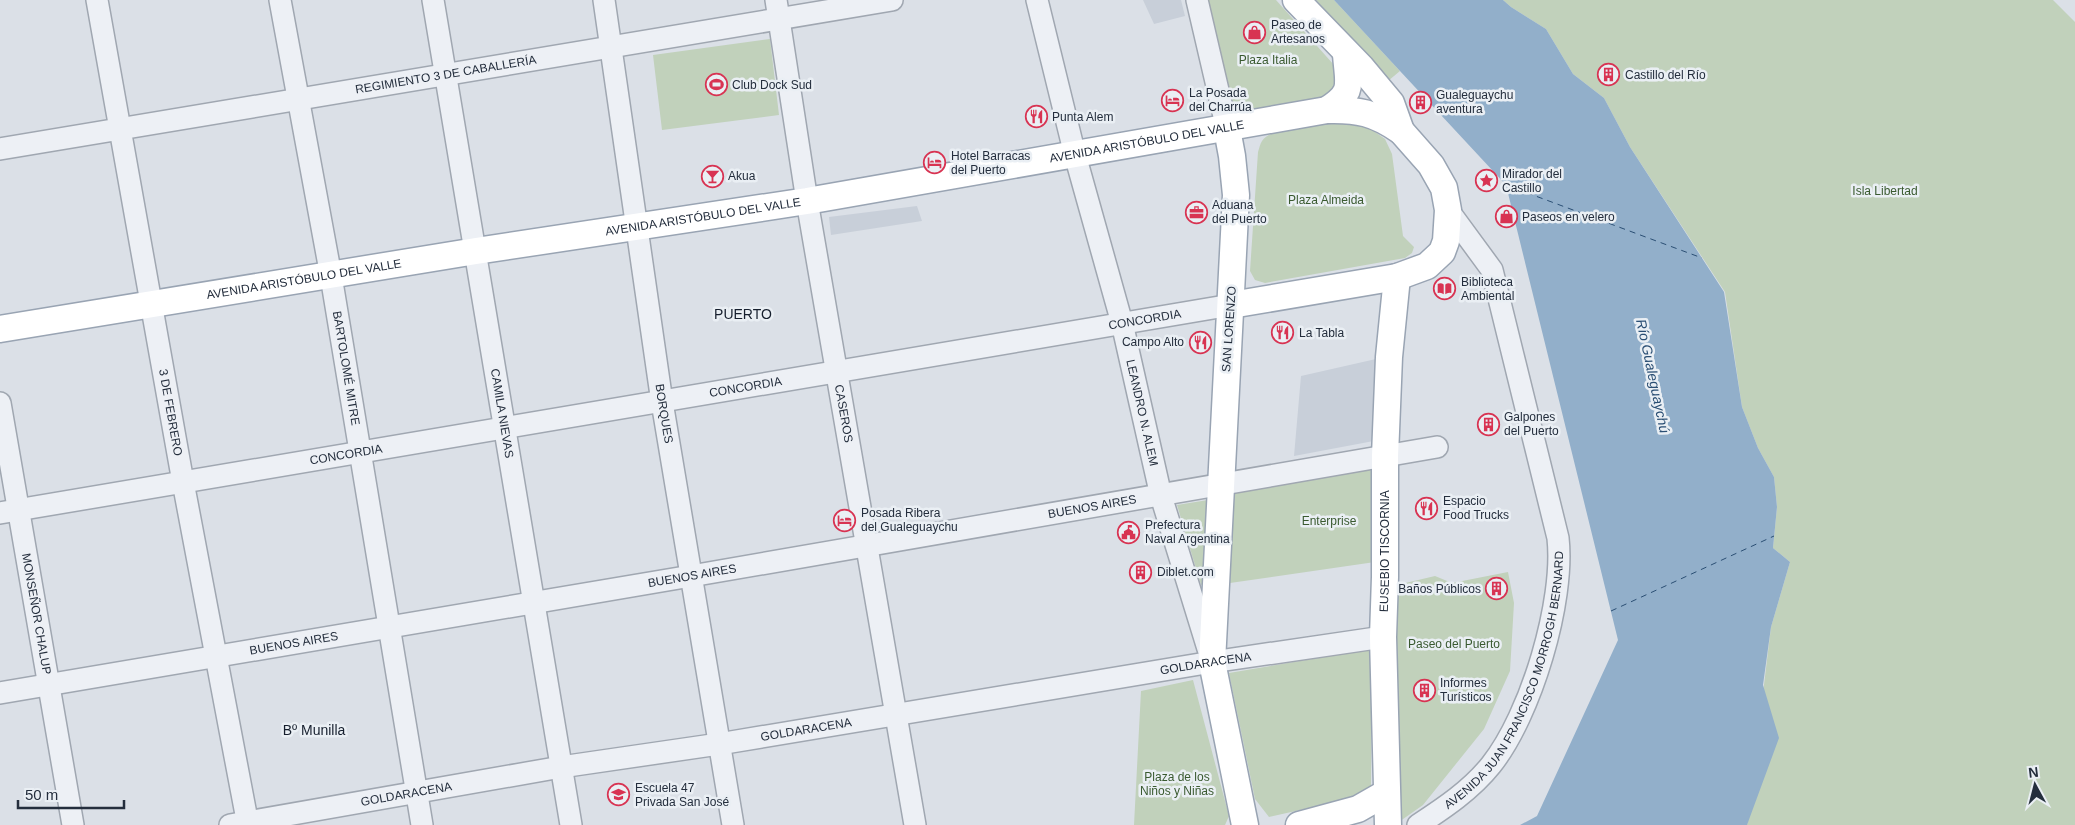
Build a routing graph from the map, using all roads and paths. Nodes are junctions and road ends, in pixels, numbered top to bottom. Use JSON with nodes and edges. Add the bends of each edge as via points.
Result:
{"nodes":[{"id":1,"x":97,"y":0,"type":"edge"},
{"id":2,"x":280,"y":0,"type":"edge"},
{"id":3,"x":433,"y":0,"type":"edge"},
{"id":4,"x":604,"y":0,"type":"edge"},
{"id":5,"x":892,"y":0,"type":"edge"},
{"id":6,"x":1037,"y":0,"type":"edge"},
{"id":7,"x":1198,"y":0,"type":"edge"},
{"id":8,"x":1296,"y":0,"type":"edge"},
{"id":9,"x":777,"y":9,"type":"edge"},
{"id":10,"x":611,"y":46,"type":"junction"},
{"id":11,"x":1346,"y":54,"type":"junction"},
{"id":12,"x":445,"y":74,"type":"junction"},
{"id":13,"x":298,"y":99,"type":"junction"},
{"id":14,"x":1327,"y":110,"type":"junction"},
{"id":15,"x":119,"y":129,"type":"junction"},
{"id":16,"x":1227,"y":129,"type":"junction"},
{"id":17,"x":1401,"y":131,"type":"junction"},
{"id":18,"x":0,"y":149,"type":"edge"},
{"id":19,"x":1075,"y":156,"type":"junction"},
{"id":20,"x":808,"y":201,"type":"junction"},
{"id":21,"x":1448,"y":210,"type":"junction"},
{"id":22,"x":638,"y":226,"type":"junction"},
{"id":23,"x":476,"y":250,"type":"junction"},
{"id":24,"x":330,"y":276,"type":"junction"},
{"id":25,"x":1397,"y":277,"type":"junction"},
{"id":26,"x":1230,"y":304,"type":"junction"},
{"id":27,"x":151,"y":306,"type":"junction"},
{"id":28,"x":1122,"y":323,"type":"junction"},
{"id":29,"x":0,"y":329,"type":"edge"},
{"id":30,"x":837,"y":371,"type":"junction"},
{"id":31,"x":662,"y":402,"type":"junction"},
{"id":32,"x":0,"y":403,"type":"edge"},
{"id":33,"x":505,"y":427,"type":"junction"},
{"id":34,"x":1437,"y":447,"type":"dead end"},
{"id":35,"x":359,"y":452,"type":"junction"},
{"id":36,"x":1385,"y":456,"type":"junction"},
{"id":37,"x":183,"y":482,"type":"junction"},
{"id":38,"x":1220,"y":486,"type":"junction"},
{"id":39,"x":1161,"y":496,"type":"junction"},
{"id":40,"x":9,"y":511,"type":"edge"},
{"id":41,"x":867,"y":546,"type":"junction"},
{"id":42,"x":691,"y":576,"type":"junction"},
{"id":43,"x":534,"y":602,"type":"junction"},
{"id":44,"x":389,"y":627,"type":"junction"},
{"id":45,"x":1383,"y":637,"type":"junction"},
{"id":46,"x":216,"y":656,"type":"junction"},
{"id":47,"x":1212,"y":662,"type":"junction"},
{"id":48,"x":48,"y":684,"type":"junction"},
{"id":49,"x":0,"y":692,"type":"edge"},
{"id":50,"x":896,"y":714,"type":"junction"},
{"id":51,"x":719,"y":744,"type":"junction"},
{"id":52,"x":561,"y":767,"type":"junction"},
{"id":53,"x":416,"y":793,"type":"junction"},
{"id":54,"x":1386,"y":793,"type":"junction"},
{"id":55,"x":241,"y":824,"type":"edge"},
{"id":56,"x":73,"y":825,"type":"edge"},
{"id":57,"x":422,"y":825,"type":"edge"},
{"id":58,"x":571,"y":825,"type":"edge"},
{"id":59,"x":733,"y":825,"type":"edge"},
{"id":60,"x":915,"y":825,"type":"edge"},
{"id":61,"x":1245,"y":825,"type":"edge"},
{"id":62,"x":1299,"y":825,"type":"edge"},
{"id":63,"x":1388,"y":825,"type":"edge"},
{"id":64,"x":1418,"y":825,"type":"edge"}],
"edges":[{"from":1,"to":15,"type":"street","name":"3 DE FEBRERO"},
{"from":2,"to":13,"type":"street","name":"BARTOLOMÉ MITRE"},
{"from":3,"to":12,"type":"street","name":"CAMILA NIEVAS"},
{"from":4,"to":10,"type":"street","name":"BORQUES"},
{"from":5,"to":9,"type":"street","name":"REGIMIENTO 3 DE CABALLERÍA"},
{"from":6,"to":19,"type":"street","name":"LEANDRO N. ALEM"},
{"from":7,"to":16,"type":"street","name":"SAN LORENZO"},
{"from":8,"to":11,"type":"main road"},
{"from":9,"to":10,"type":"street","name":"REGIMIENTO 3 DE CABALLERÍA"},
{"from":9,"to":20,"type":"street","name":"CASEROS"},
{"from":10,"to":12,"type":"street","name":"REGIMIENTO 3 DE CABALLERÍA"},
{"from":10,"to":22,"type":"street","name":"BORQUES"},
{"from":11,"to":14,"type":"main road","via":[[1348,90],[1344,99]]},
{"from":11,"to":17,"type":"main road","via":[[1391,103]]},
{"from":12,"to":13,"type":"street","name":"REGIMIENTO 3 DE CABALLERÍA"},
{"from":12,"to":23,"type":"street","name":"CAMILA NIEVAS"},
{"from":13,"to":15,"type":"street","name":"REGIMIENTO 3 DE CABALLERÍA"},
{"from":13,"to":24,"type":"street","name":"BARTOLOMÉ MITRE"},
{"from":14,"to":16,"type":"main road","name":"AVENIDA ARISTÓBULO DEL VALLE"},
{"from":14,"to":17,"type":"main road","name":"AVENIDA ARISTÓBULO DEL VALLE","via":[[1365,112],[1384,119]]},
{"from":15,"to":18,"type":"street","name":"REGIMIENTO 3 DE CABALLERÍA"},
{"from":15,"to":27,"type":"street","name":"3 DE FEBRERO"},
{"from":16,"to":19,"type":"main road","name":"AVENIDA ARISTÓBULO DEL VALLE"},
{"from":16,"to":26,"type":"main road","name":"SAN LORENZO","via":[[1236,195]]},
{"from":17,"to":21,"type":"main road","name":"CONCORDIA","via":[[1431,165],[1444,188]]},
{"from":19,"to":20,"type":"main road","name":"AVENIDA ARISTÓBULO DEL VALLE"},
{"from":19,"to":28,"type":"street","name":"LEANDRO N. ALEM"},
{"from":20,"to":22,"type":"main road","name":"AVENIDA ARISTÓBULO DEL VALLE"},
{"from":20,"to":30,"type":"street","name":"CASEROS"},
{"from":21,"to":25,"type":"main road","name":"CONCORDIA","via":[[1442,252],[1427,266]]},
{"from":21,"to":64,"type":"street","name":"AVENIDA JUAN FRANCISCO MORROGH BERNARD","via":[[1492,270],[1558,538],[1560,569],[1529,695],[1508,739],[1491,765],[1467,790]]},
{"from":22,"to":23,"type":"main road","name":"AVENIDA ARISTÓBULO DEL VALLE"},
{"from":22,"to":31,"type":"street","name":"BORQUES"},
{"from":23,"to":24,"type":"main road","name":"AVENIDA ARISTÓBULO DEL VALLE"},
{"from":23,"to":33,"type":"street","name":"CAMILA NIEVAS"},
{"from":24,"to":27,"type":"main road","name":"AVENIDA ARISTÓBULO DEL VALLE"},
{"from":24,"to":35,"type":"street","name":"BARTOLOMÉ MITRE"},
{"from":25,"to":26,"type":"main road","name":"CONCORDIA"},
{"from":25,"to":36,"type":"main road","name":"EUSEBIO TISCORNIA","via":[[1389,357]]},
{"from":26,"to":28,"type":"street","name":"CONCORDIA"},
{"from":26,"to":38,"type":"main road","name":"SAN LORENZO"},
{"from":27,"to":29,"type":"main road","name":"AVENIDA ARISTÓBULO DEL VALLE"},
{"from":27,"to":37,"type":"street","name":"3 DE FEBRERO"},
{"from":28,"to":30,"type":"street","name":"CONCORDIA"},
{"from":28,"to":39,"type":"street","name":"LEANDRO N. ALEM"},
{"from":30,"to":31,"type":"street","name":"CONCORDIA"},
{"from":30,"to":41,"type":"street","name":"CASEROS"},
{"from":31,"to":33,"type":"street","name":"CONCORDIA"},
{"from":31,"to":42,"type":"street","name":"BORQUES"},
{"from":32,"to":40,"type":"street","name":"MONSEÑOR CHALUP"},
{"from":33,"to":35,"type":"street","name":"CONCORDIA"},
{"from":33,"to":43,"type":"street","name":"CAMILA NIEVAS"},
{"from":34,"to":36,"type":"street","name":"BUENOS AIRES"},
{"from":35,"to":37,"type":"street","name":"CONCORDIA"},
{"from":35,"to":44,"type":"street","name":"BARTOLOMÉ MITRE"},
{"from":36,"to":38,"type":"street","name":"BUENOS AIRES"},
{"from":36,"to":45,"type":"main road","name":"EUSEBIO TISCORNIA"},
{"from":37,"to":40,"type":"street","name":"CONCORDIA"},
{"from":37,"to":46,"type":"street","name":"3 DE FEBRERO"},
{"from":38,"to":39,"type":"street","name":"BUENOS AIRES"},
{"from":38,"to":47,"type":"main road","name":"SAN LORENZO"},
{"from":39,"to":41,"type":"street","name":"BUENOS AIRES"},
{"from":39,"to":47,"type":"street","name":"LEANDRO N. ALEM"},
{"from":40,"to":48,"type":"street","name":"MONSEÑOR CHALUP"},
{"from":41,"to":42,"type":"street","name":"BUENOS AIRES"},
{"from":41,"to":50,"type":"street","name":"CASEROS"},
{"from":42,"to":43,"type":"street","name":"BUENOS AIRES"},
{"from":42,"to":51,"type":"street","name":"BORQUES"},
{"from":43,"to":44,"type":"street","name":"BUENOS AIRES"},
{"from":43,"to":52,"type":"street","name":"CAMILA NIEVAS"},
{"from":44,"to":46,"type":"street","name":"BUENOS AIRES"},
{"from":44,"to":53,"type":"street","name":"BARTOLOMÉ MITRE"},
{"from":45,"to":47,"type":"street","name":"GOLDARACENA"},
{"from":45,"to":54,"type":"main road","name":"EUSEBIO TISCORNIA"},
{"from":46,"to":48,"type":"street","name":"BUENOS AIRES"},
{"from":46,"to":55,"type":"street","name":"3 DE FEBRERO"},
{"from":47,"to":50,"type":"street","name":"GOLDARACENA"},
{"from":47,"to":61,"type":"main road","name":"LEANDRO N. ALEM"},
{"from":48,"to":49,"type":"street","name":"BUENOS AIRES"},
{"from":48,"to":56,"type":"street","name":"MONSEÑOR CHALUP"},
{"from":50,"to":51,"type":"street","name":"GOLDARACENA"},
{"from":50,"to":60,"type":"street","name":"CASEROS"},
{"from":51,"to":52,"type":"street","name":"GOLDARACENA"},
{"from":51,"to":59,"type":"street","name":"BORQUES"},
{"from":52,"to":53,"type":"street","name":"GOLDARACENA"},
{"from":52,"to":58,"type":"street","name":"CAMILA NIEVAS"},
{"from":53,"to":55,"type":"street","name":"GOLDARACENA"},
{"from":53,"to":57,"type":"street","name":"BARTOLOMÉ MITRE"},
{"from":54,"to":62,"type":"main road","via":[[1358,809]]},
{"from":54,"to":63,"type":"main road","name":"EUSEBIO TISCORNIA"}]}
